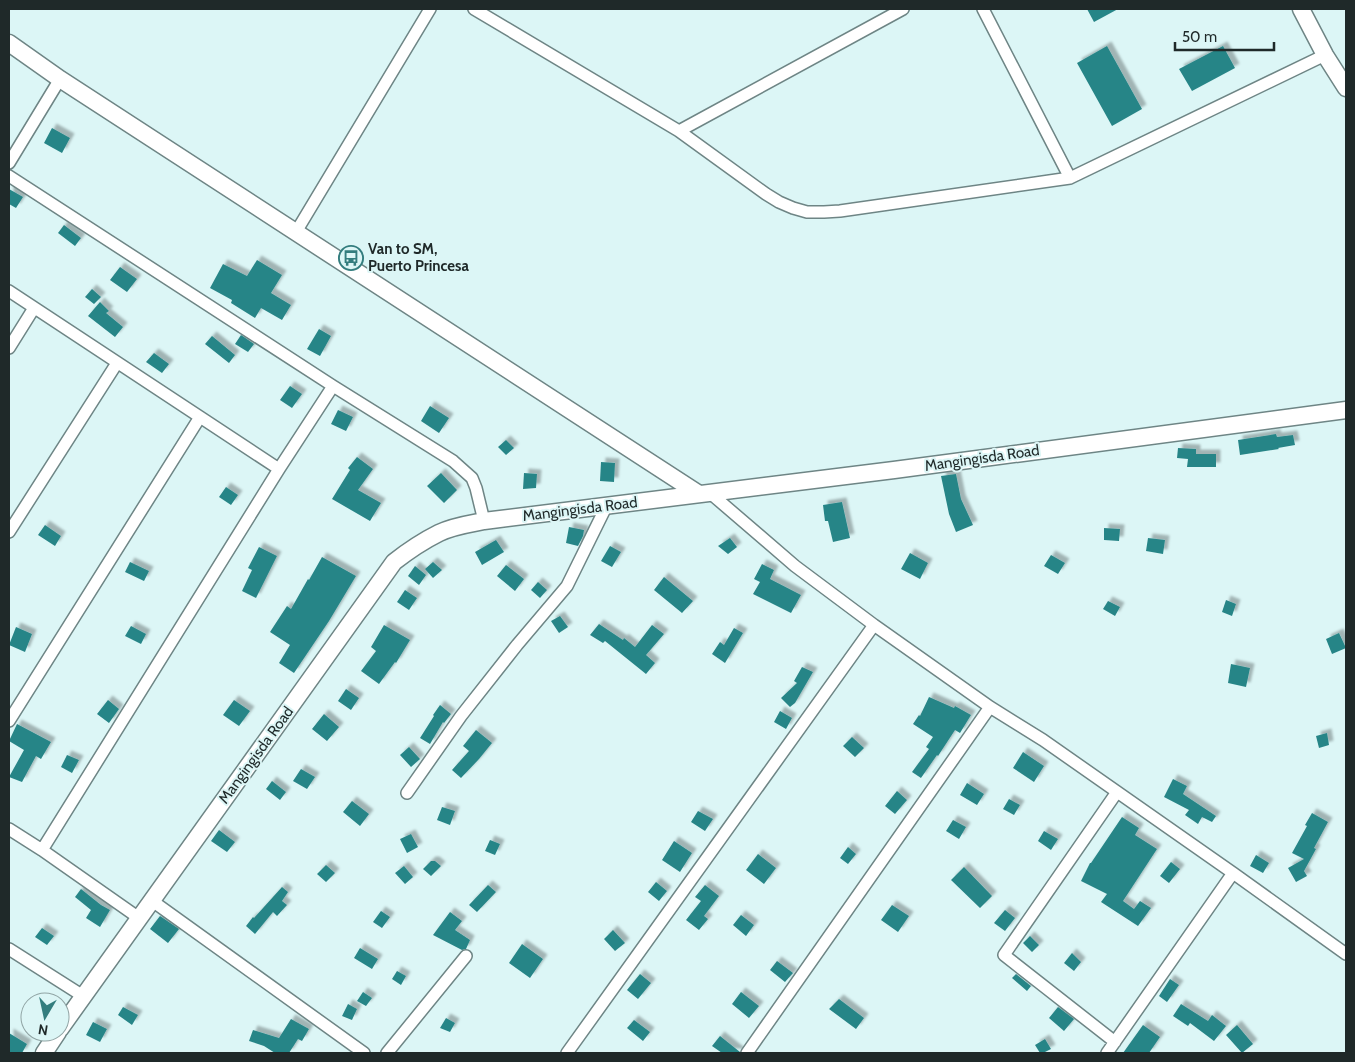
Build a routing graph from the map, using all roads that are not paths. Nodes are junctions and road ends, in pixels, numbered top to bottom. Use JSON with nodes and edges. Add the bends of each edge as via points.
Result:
{"nodes":[{"id":1,"x":430,"y":9,"type":"edge"},
{"id":2,"x":474,"y":9,"type":"edge"},
{"id":3,"x":903,"y":9,"type":"edge"},
{"id":4,"x":983,"y":9,"type":"edge"},
{"id":5,"x":1301,"y":9,"type":"edge"},
{"id":6,"x":9,"y":43,"type":"edge"},
{"id":7,"x":1325,"y":55,"type":"junction"},
{"id":8,"x":60,"y":79,"type":"junction"},
{"id":9,"x":1346,"y":88,"type":"edge"},
{"id":10,"x":679,"y":131,"type":"junction"},
{"id":11,"x":9,"y":163,"type":"edge"},
{"id":12,"x":9,"y":176,"type":"edge"},
{"id":13,"x":1070,"y":178,"type":"junction"},
{"id":14,"x":296,"y":232,"type":"junction"},
{"id":15,"x":9,"y":291,"type":"edge"},
{"id":16,"x":34,"y":308,"type":"junction"},
{"id":17,"x":9,"y":348,"type":"edge"},
{"id":18,"x":117,"y":362,"type":"junction"},
{"id":19,"x":333,"y":386,"type":"junction"},
{"id":20,"x":1346,"y":410,"type":"edge"},
{"id":21,"x":200,"y":417,"type":"junction"},
{"id":22,"x":279,"y":469,"type":"junction"},
{"id":23,"x":704,"y":493,"type":"junction"},
{"id":24,"x":607,"y":505,"type":"junction"},
{"id":25,"x":484,"y":521,"type":"junction"},
{"id":26,"x":9,"y":532,"type":"edge"},
{"id":27,"x":874,"y":625,"type":"junction"},
{"id":28,"x":990,"y":707,"type":"junction"},
{"id":29,"x":9,"y":721,"type":"edge"},
{"id":30,"x":1117,"y":792,"type":"junction"},
{"id":31,"x":406,"y":793,"type":"dead end"},
{"id":32,"x":9,"y":829,"type":"edge"},
{"id":33,"x":42,"y":850,"type":"junction"},
{"id":34,"x":1233,"y":873,"type":"junction"},
{"id":35,"x":151,"y":900,"type":"junction"},
{"id":36,"x":139,"y":918,"type":"junction"},
{"id":37,"x":9,"y":949,"type":"edge"},
{"id":38,"x":1346,"y":954,"type":"edge"},
{"id":39,"x":466,"y":956,"type":"dead end"},
{"id":40,"x":83,"y":996,"type":"junction"},
{"id":41,"x":70,"y":1015,"type":"edge"},
{"id":42,"x":52,"y":1042,"type":"edge"},
{"id":43,"x":1115,"y":1042,"type":"junction"},
{"id":44,"x":44,"y":1053,"type":"edge"},
{"id":45,"x":364,"y":1053,"type":"edge"},
{"id":46,"x":387,"y":1053,"type":"edge"},
{"id":47,"x":567,"y":1053,"type":"edge"},
{"id":48,"x":747,"y":1053,"type":"edge"},
{"id":49,"x":1107,"y":1053,"type":"edge"}],
"edges":[{"from":1,"to":14,"type":"street"},
{"from":2,"to":10,"type":"street"},
{"from":3,"to":10,"type":"street"},
{"from":4,"to":13,"type":"street"},
{"from":5,"to":7,"type":"street"},
{"from":6,"to":8,"type":"street"},
{"from":7,"to":9,"type":"street"},
{"from":7,"to":13,"type":"street"},
{"from":8,"to":11,"type":"street"},
{"from":8,"to":14,"type":"street"},
{"from":10,"to":13,"type":"street","via":[[766,194],[807,212]]},
{"from":12,"to":19,"type":"street"},
{"from":14,"to":23,"type":"street"},
{"from":15,"to":16,"type":"street"},
{"from":16,"to":17,"type":"street"},
{"from":16,"to":18,"type":"street"},
{"from":18,"to":21,"type":"street"},
{"from":18,"to":26,"type":"street"},
{"from":19,"to":22,"type":"street"},
{"from":19,"to":25,"type":"street","via":[[467,473],[476,488]]},
{"from":20,"to":23,"type":"street","name":"Mangingisda Road"},
{"from":21,"to":22,"type":"street"},
{"from":21,"to":29,"type":"street"},
{"from":22,"to":33,"type":"street"},
{"from":23,"to":24,"type":"street","name":"Mangingisda Road"},
{"from":23,"to":27,"type":"street"},
{"from":24,"to":25,"type":"street","name":"Mangingisda Road"},
{"from":24,"to":31,"type":"street","via":[[567,586],[461,716]]},
{"from":25,"to":35,"type":"street","name":"Mangingisda Road","via":[[441,532],[394,562]]},
{"from":27,"to":28,"type":"street"},
{"from":27,"to":47,"type":"street"},
{"from":28,"to":30,"type":"street"},
{"from":28,"to":48,"type":"street"},
{"from":30,"to":34,"type":"street"},
{"from":30,"to":43,"type":"street","via":[[1004,955]]},
{"from":32,"to":33,"type":"street"},
{"from":33,"to":36,"type":"street"},
{"from":34,"to":38,"type":"street"},
{"from":34,"to":43,"type":"street"},
{"from":35,"to":36,"type":"street","name":"Mangingisda Road"},
{"from":35,"to":45,"type":"street"},
{"from":36,"to":40,"type":"street","name":"Mangingisda Road"},
{"from":37,"to":40,"type":"street"},
{"from":39,"to":46,"type":"street"},
{"from":40,"to":41,"type":"street","name":"Mangingisda Road"},
{"from":42,"to":44,"type":"street","name":"Mangingisda Road"},
{"from":43,"to":49,"type":"street"}]}
